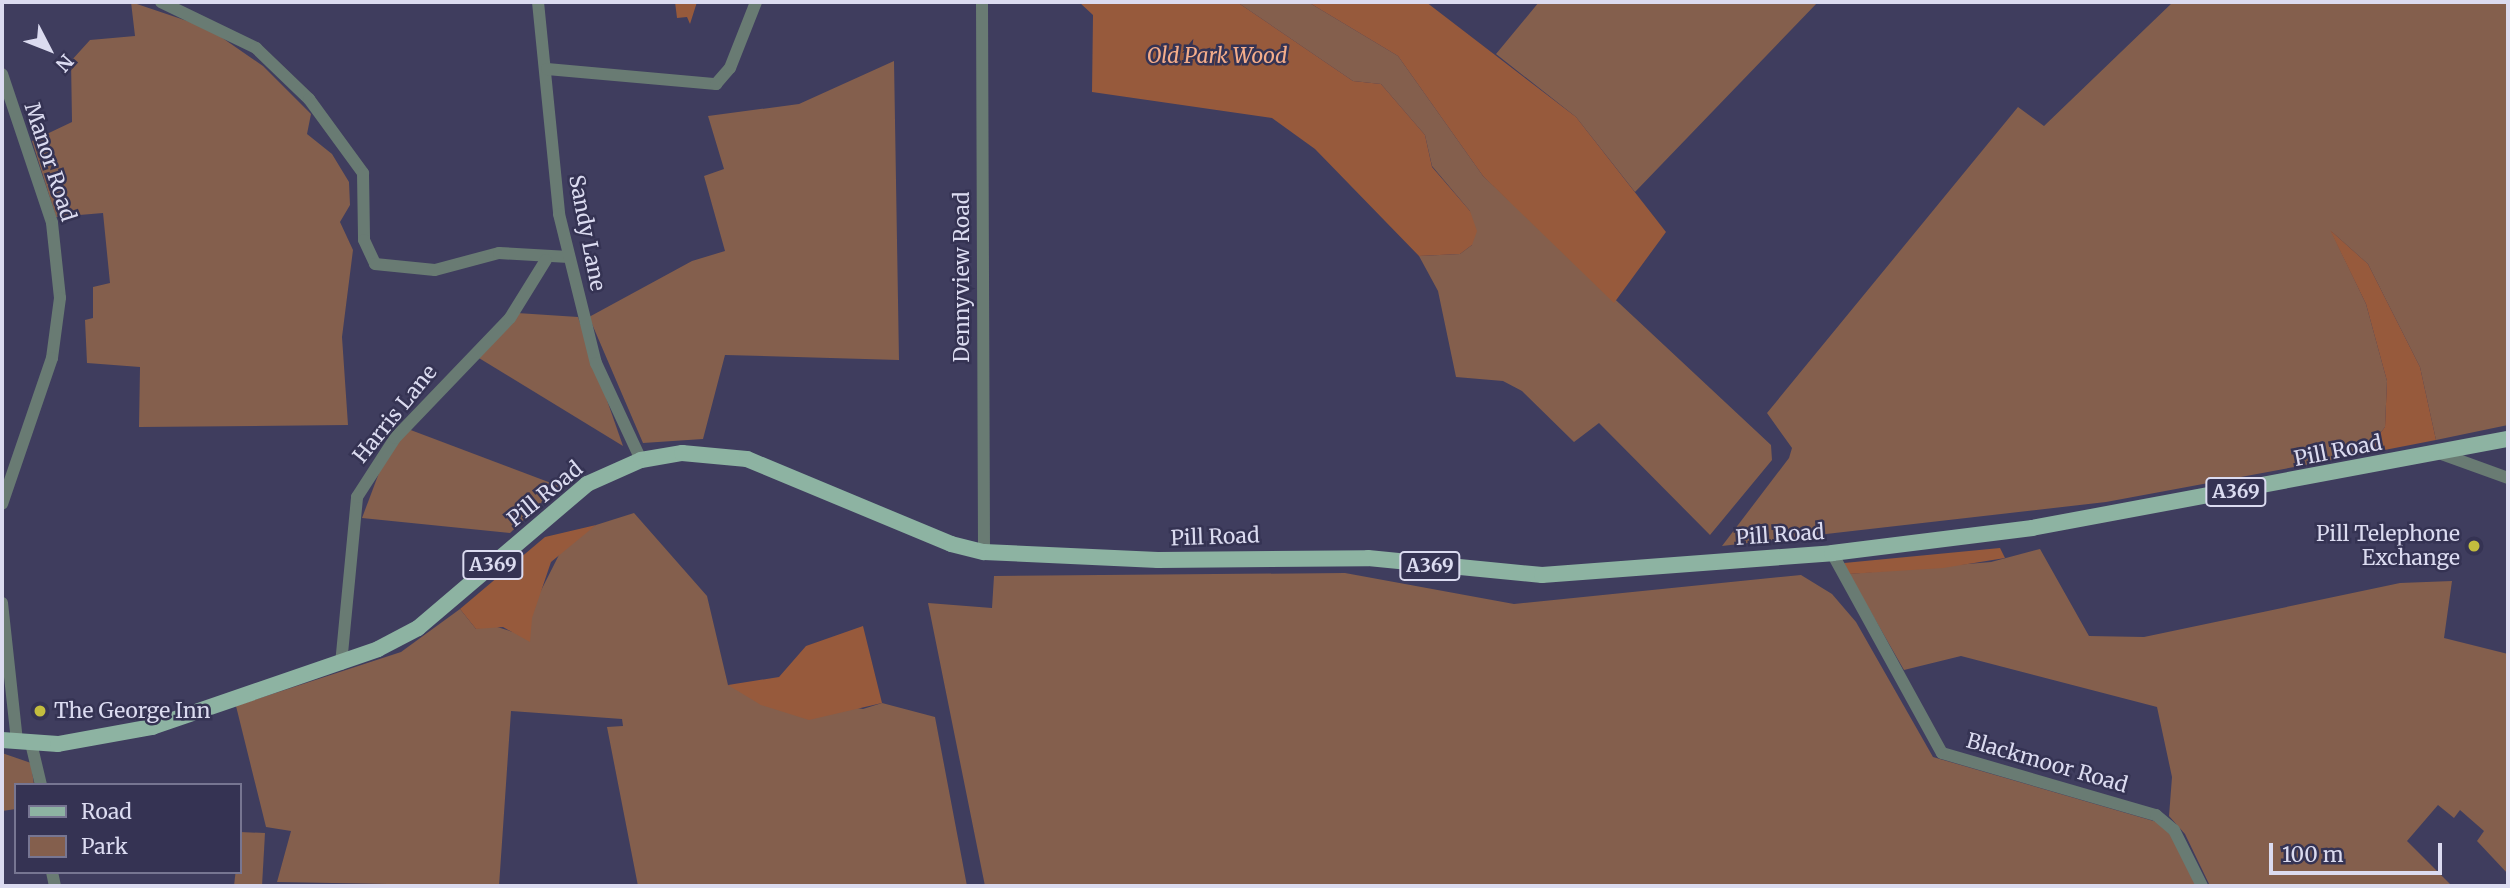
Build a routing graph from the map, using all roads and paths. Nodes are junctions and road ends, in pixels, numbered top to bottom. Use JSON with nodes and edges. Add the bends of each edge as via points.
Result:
{"nodes":[{"id":1,"x":162,"y":2,"type":"edge"},
{"id":2,"x":538,"y":2,"type":"edge"},
{"id":3,"x":756,"y":2,"type":"edge"},
{"id":4,"x":982,"y":2,"type":"edge"},
{"id":5,"x":547,"y":69,"type":"junction"},
{"id":6,"x":2,"y":74,"type":"edge"},
{"id":7,"x":569,"y":257,"type":"junction"},
{"id":8,"x":545,"y":260,"type":"junction"},
{"id":9,"x":2500,"y":443,"type":"edge"},
{"id":10,"x":2439,"y":453,"type":"junction"},
{"id":11,"x":641,"y":460,"type":"junction"},
{"id":12,"x":2487,"y":467,"type":"junction"},
{"id":13,"x":6,"y":473,"type":"edge"},
{"id":14,"x":2508,"y":477,"type":"edge"},
{"id":15,"x":2,"y":505,"type":"edge"},
{"id":16,"x":984,"y":552,"type":"junction"},
{"id":17,"x":1832,"y":553,"type":"junction"},
{"id":18,"x":2,"y":603,"type":"edge"},
{"id":19,"x":341,"y":664,"type":"junction"},
{"id":20,"x":17,"y":742,"type":"edge"},
{"id":21,"x":40,"y":783,"type":"edge"},
{"id":22,"x":2202,"y":886,"type":"edge"}],
"edges":[{"from":1,"to":8,"type":"street","via":[[256,48],[309,99],[363,173],[365,240],[375,264],[435,270],[499,253]]},
{"from":2,"to":5,"type":"street","name":"Sandy Lane"},
{"from":3,"to":5,"type":"street","via":[[730,68],[716,84]]},
{"from":4,"to":16,"type":"street","name":"Dennyview Road"},
{"from":5,"to":7,"type":"street","name":"Sandy Lane","via":[[548,124]]},
{"from":6,"to":13,"type":"street","name":"Manor Road","via":[[52,223],[60,298],[52,358]]},
{"from":7,"to":8,"type":"street"},
{"from":7,"to":11,"type":"street","name":"Sandy Lane","via":[[605,388]]},
{"from":8,"to":19,"type":"street","name":"Harris Lane","via":[[510,318],[395,438],[357,497]]},
{"from":9,"to":10,"type":"main road","number":"A369"},
{"from":9,"to":12,"type":"street"},
{"from":10,"to":12,"type":"street","name":"Pill Road"},
{"from":10,"to":17,"type":"main road","name":"Pill Road","number":"A369","via":[[2096,518]]},
{"from":11,"to":16,"type":"main road","name":"Pill Road","number":"A369","via":[[699,453],[747,459],[951,544]]},
{"from":11,"to":19,"type":"main road","name":"Pill Road","number":"A369","via":[[587,484],[418,628]]},
{"from":12,"to":14,"type":"street","name":"Pill Road"},
{"from":13,"to":15,"type":"street","name":"Manor Road"},
{"from":16,"to":17,"type":"main road","name":"Pill Road","number":"A369","via":[[1158,561],[1368,558],[1542,575]]},
{"from":17,"to":22,"type":"street","name":"Blackmoor Road","via":[[1942,753],[2156,815],[2174,830]]},
{"from":18,"to":20,"type":"street"},
{"from":19,"to":20,"type":"main road","name":"Pill Road","number":"A369","via":[[152,727],[88,741]]},
{"from":20,"to":21,"type":"street"}]}
